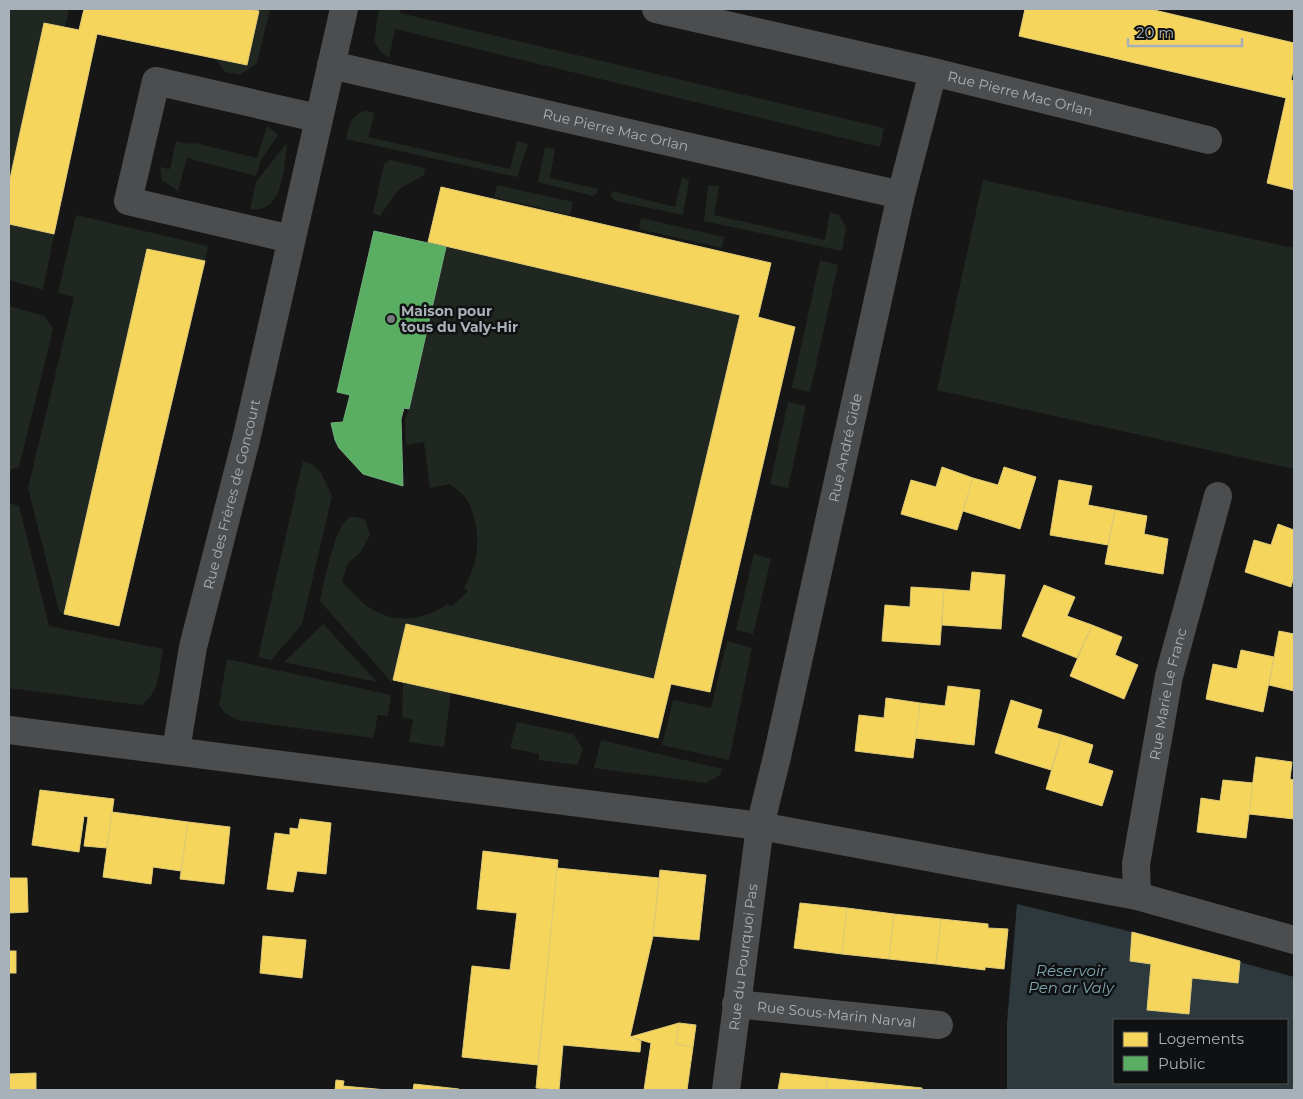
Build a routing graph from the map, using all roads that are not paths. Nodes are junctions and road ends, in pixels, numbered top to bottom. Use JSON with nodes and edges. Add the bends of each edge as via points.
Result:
{"nodes":[{"id":1,"x":344,"y":9,"type":"edge"},
{"id":2,"x":656,"y":9,"type":"edge"},
{"id":3,"x":331,"y":65,"type":"junction"},
{"id":4,"x":933,"y":72,"type":"junction"},
{"id":5,"x":317,"y":118,"type":"junction"},
{"id":6,"x":1208,"y":140,"type":"dead end"},
{"id":7,"x":901,"y":195,"type":"junction"},
{"id":8,"x":291,"y":239,"type":"junction"},
{"id":9,"x":1218,"y":496,"type":"dead end"},
{"id":10,"x":9,"y":730,"type":"edge"},
{"id":11,"x":176,"y":750,"type":"junction"},
{"id":12,"x":760,"y":826,"type":"junction"},
{"id":13,"x":1137,"y":896,"type":"junction"},
{"id":14,"x":1294,"y":940,"type":"edge"},
{"id":15,"x":736,"y":1004,"type":"junction"},
{"id":16,"x":939,"y":1026,"type":"dead end"},
{"id":17,"x":726,"y":1090,"type":"edge"}],
"edges":[{"from":1,"to":3,"type":"street","name":"Rue des Frères de Goncourt"},
{"from":2,"to":4,"type":"street","name":"Rue Pierre Mac Orlan"},
{"from":3,"to":5,"type":"street","name":"Rue des Frères de Goncourt"},
{"from":3,"to":7,"type":"street","name":"Rue Pierre Mac Orlan"},
{"from":4,"to":6,"type":"street","name":"Rue Pierre Mac Orlan"},
{"from":4,"to":7,"type":"street","name":"Rue André Gide"},
{"from":5,"to":8,"type":"street","name":"Rue des Frères de Goncourt"},
{"from":5,"to":8,"type":"street","via":[[156,81],[128,201]]},
{"from":7,"to":12,"type":"street","name":"Rue André Gide"},
{"from":8,"to":11,"type":"street","name":"Rue des Frères de Goncourt","via":[[248,436],[193,647]]},
{"from":9,"to":13,"type":"street","name":"Rue Marie Le Franc","via":[[1168,686],[1136,864]]},
{"from":10,"to":11,"type":"street"},
{"from":11,"to":12,"type":"street"},
{"from":12,"to":13,"type":"street"},
{"from":12,"to":15,"type":"street","name":"Rue du Pourquoi Pas"},
{"from":13,"to":14,"type":"street"},
{"from":15,"to":16,"type":"street","name":"Rue Sous-Marin Narval"},
{"from":15,"to":17,"type":"street","name":"Rue du Pourquoi Pas"}]}
